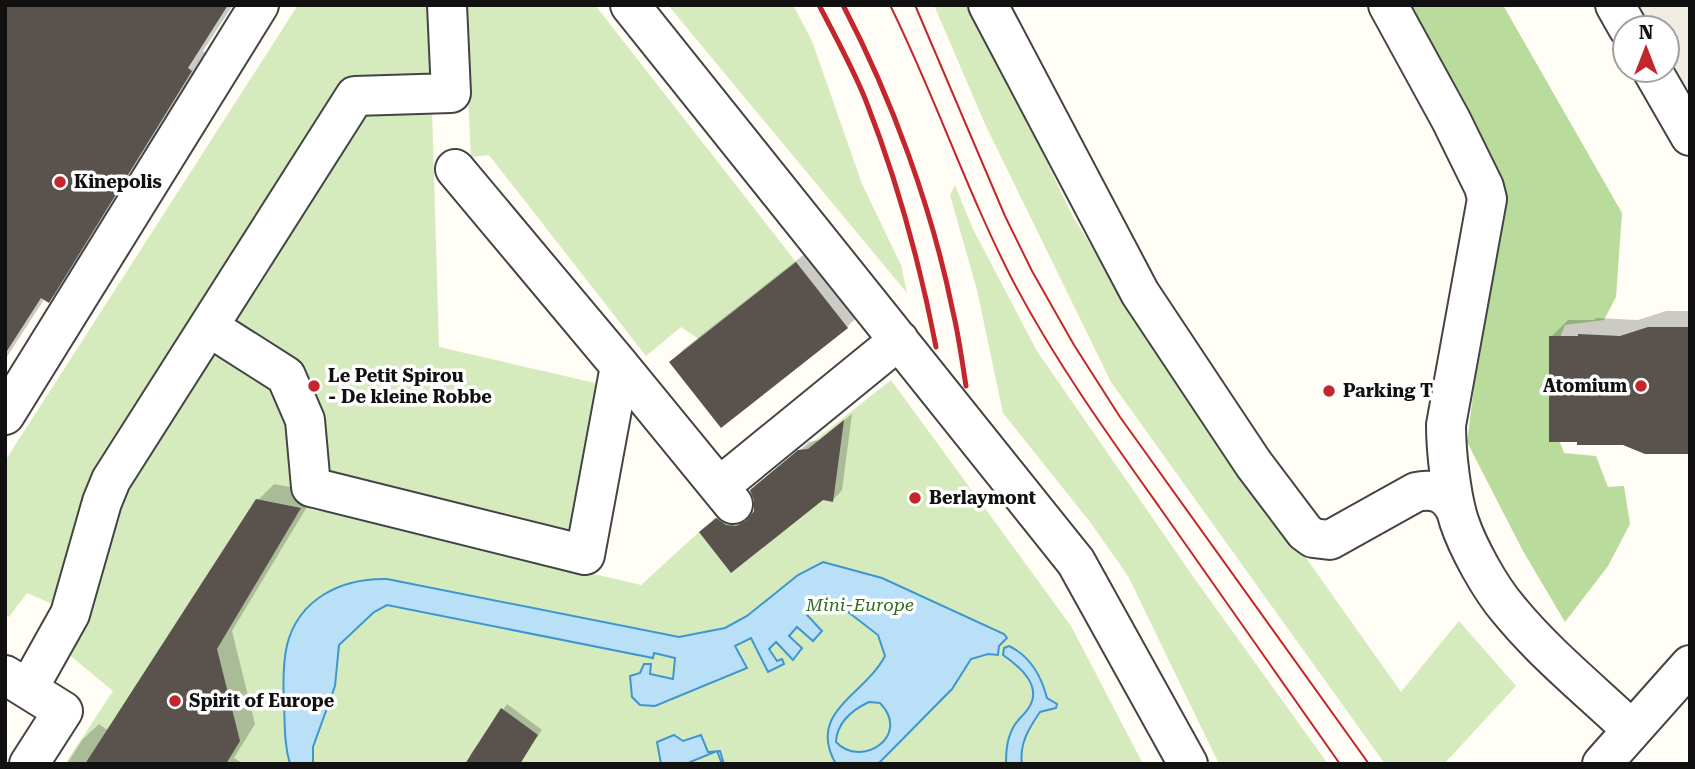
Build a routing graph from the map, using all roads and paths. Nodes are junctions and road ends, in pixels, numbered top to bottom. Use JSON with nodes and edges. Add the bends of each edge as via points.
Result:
{"nodes":[{"id":1,"x":259,"y":5,"type":"edge"},
{"id":2,"x":447,"y":5,"type":"edge"},
{"id":3,"x":630,"y":5,"type":"edge"},
{"id":4,"x":988,"y":5,"type":"edge"},
{"id":5,"x":1388,"y":5,"type":"edge"},
{"id":6,"x":1660,"y":84,"type":"edge"},
{"id":7,"x":1690,"y":136,"type":"edge"},
{"id":8,"x":455,"y":169,"type":"dead end"},
{"id":9,"x":209,"y":327,"type":"junction"},
{"id":10,"x":899,"y":340,"type":"junction"},
{"id":11,"x":620,"y":366,"type":"junction"},
{"id":12,"x":5,"y":415,"type":"edge"},
{"id":13,"x":1456,"y":511,"type":"junction"},
{"id":14,"x":1690,"y":664,"type":"edge"},
{"id":15,"x":16,"y":682,"type":"edge"},
{"id":16,"x":1632,"y":730,"type":"junction"},
{"id":17,"x":29,"y":764,"type":"edge"},
{"id":18,"x":1188,"y":764,"type":"edge"},
{"id":19,"x":1602,"y":764,"type":"edge"}],
"edges":[{"from":1,"to":12,"type":"street"},
{"from":2,"to":9,"type":"street","via":[[451,93],[355,96]]},
{"from":3,"to":10,"type":"street"},
{"from":4,"to":13,"type":"street","via":[[1140,293],[1245,452],[1306,533],[1330,540],[1426,490],[1445,495]]},
{"from":5,"to":13,"type":"street","via":[[1451,120],[1487,199],[1446,425]]},
{"from":6,"to":7,"type":"street"},
{"from":8,"to":11,"type":"street"},
{"from":9,"to":11,"type":"street","via":[[286,376],[305,420],[311,487],[585,555]]},
{"from":9,"to":15,"type":"street","via":[[111,480],[70,614]]},
{"from":10,"to":11,"type":"street","via":[[726,495]]},
{"from":10,"to":18,"type":"street","via":[[1076,562]]},
{"from":13,"to":16,"type":"street","via":[[1507,608]]},
{"from":14,"to":16,"type":"street"},
{"from":15,"to":17,"type":"street","via":[[63,710]]},
{"from":16,"to":19,"type":"street"}]}
